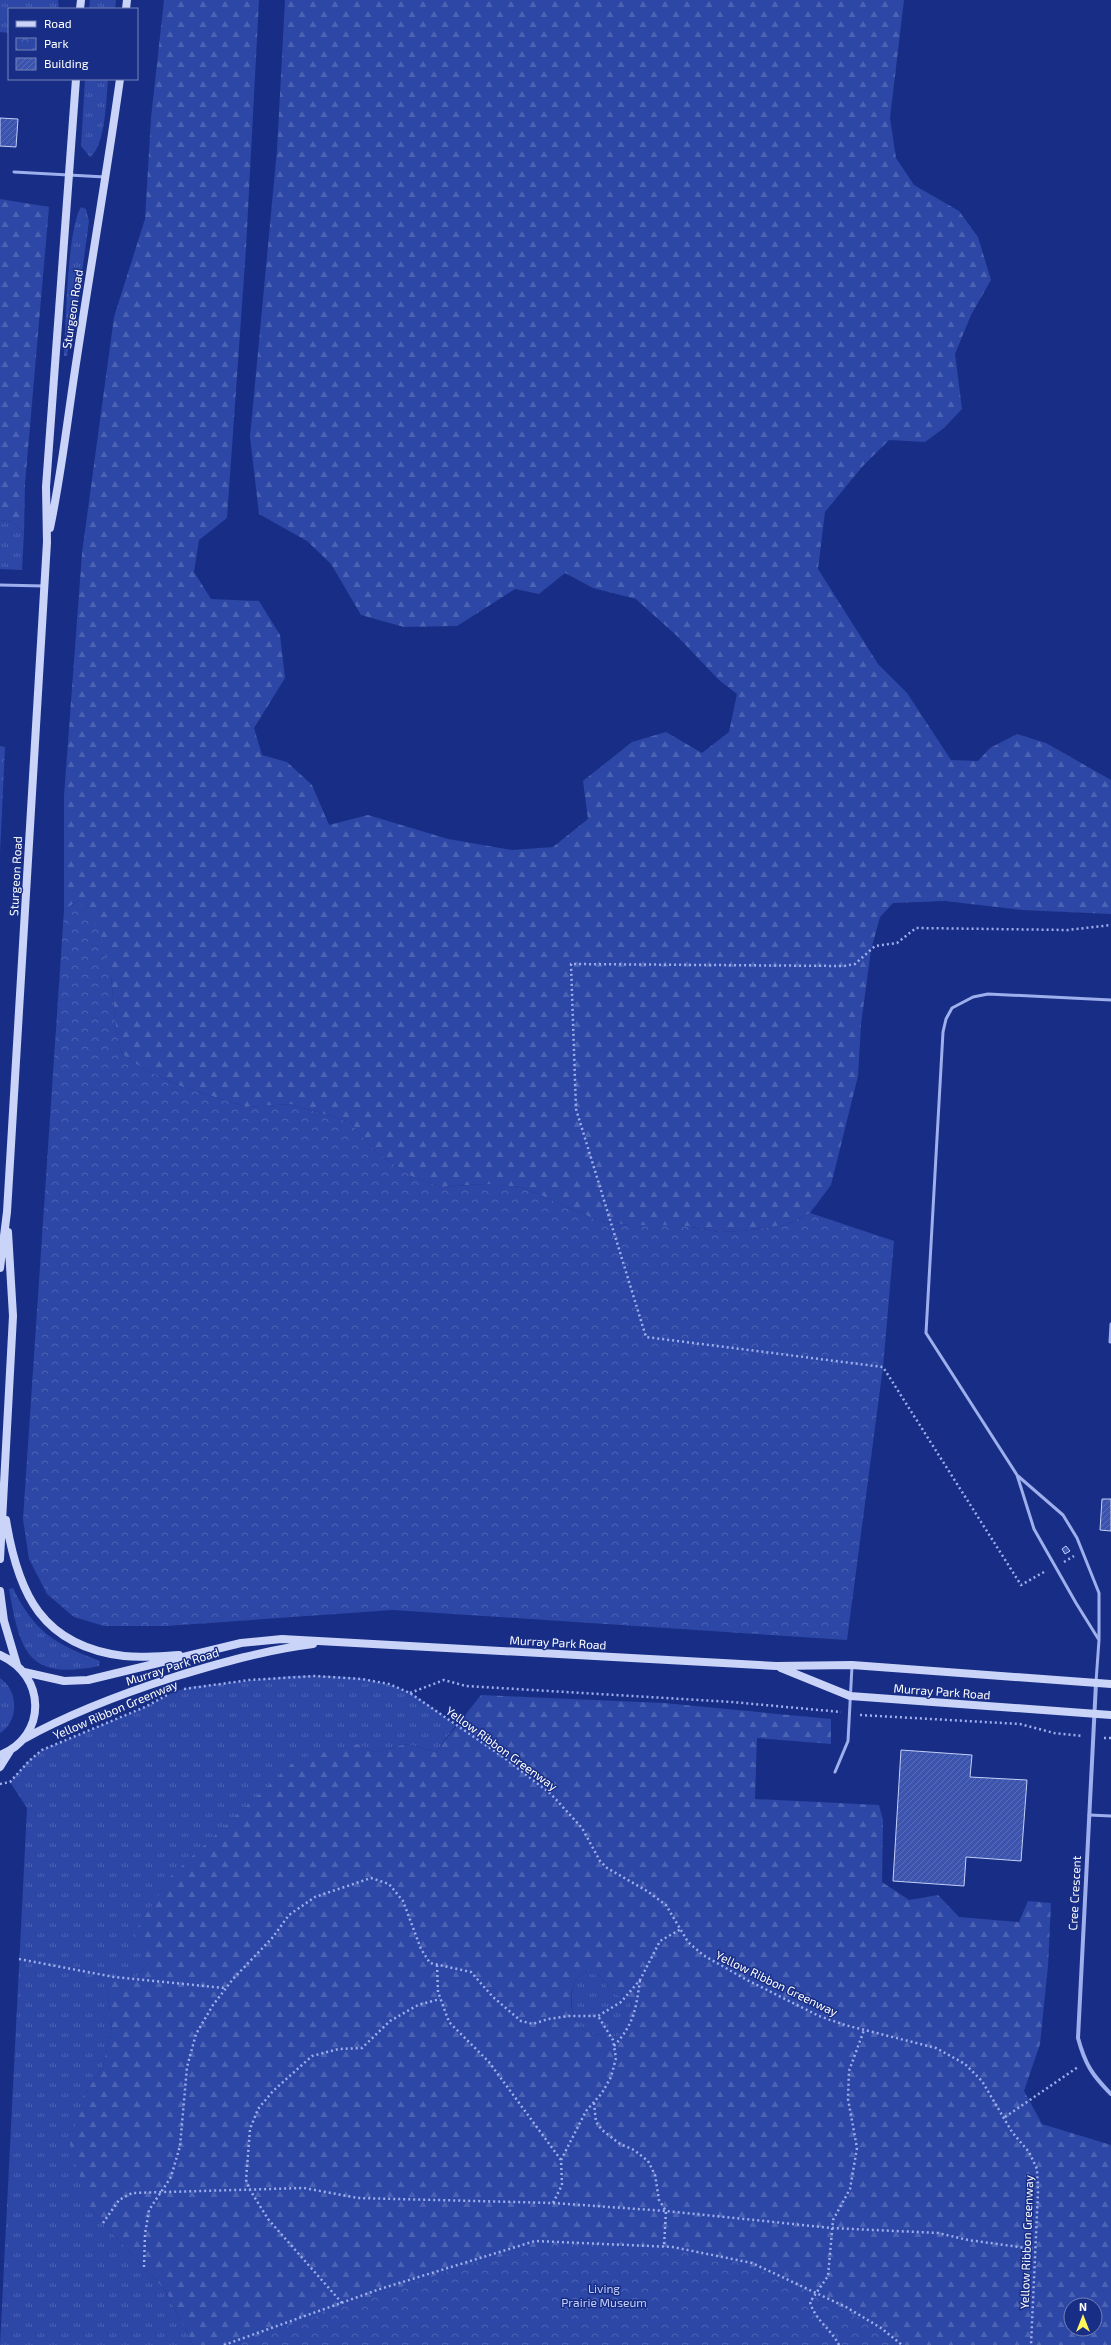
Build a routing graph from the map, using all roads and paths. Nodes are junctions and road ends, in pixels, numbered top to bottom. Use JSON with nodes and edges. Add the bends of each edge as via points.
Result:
{"nodes":[{"id":1,"x":76,"y":80,"type":"edge"},
{"id":2,"x":120,"y":80,"type":"edge"},
{"id":3,"x":14,"y":172,"type":"dead end"},
{"id":4,"x":69,"y":176,"type":"junction"},
{"id":5,"x":107,"y":177,"type":"junction"},
{"id":6,"x":47,"y":542,"type":"junction"},
{"id":7,"x":0,"y":585,"type":"edge"},
{"id":8,"x":45,"y":586,"type":"junction"},
{"id":9,"x":1111,"y":925,"type":"edge"},
{"id":10,"x":1111,"y":1000,"type":"edge"},
{"id":11,"x":7,"y":1212,"type":"junction"},
{"id":12,"x":0,"y":1268,"type":"edge"},
{"id":13,"x":1111,"y":1324,"type":"edge"},
{"id":14,"x":1110,"y":1342,"type":"dead end"},
{"id":15,"x":1017,"y":1475,"type":"junction"},
{"id":16,"x":4,"y":1507,"type":"junction"},
{"id":17,"x":1076,"y":1555,"type":"dead end"},
{"id":18,"x":0,"y":1559,"type":"edge"},
{"id":19,"x":1064,"y":1562,"type":"dead end"},
{"id":20,"x":1044,"y":1572,"type":"dead end"},
{"id":21,"x":0,"y":1591,"type":"edge"},
{"id":22,"x":1099,"y":1640,"type":"junction"},
{"id":23,"x":338,"y":1641,"type":"junction"},
{"id":24,"x":195,"y":1654,"type":"junction"},
{"id":25,"x":0,"y":1655,"type":"edge"},
{"id":26,"x":17,"y":1665,"type":"junction"},
{"id":27,"x":852,"y":1665,"type":"junction"},
{"id":28,"x":776,"y":1666,"type":"junction"},
{"id":29,"x":24,"y":1672,"type":"junction"},
{"id":30,"x":1096,"y":1683,"type":"junction"},
{"id":31,"x":1111,"y":1684,"type":"edge"},
{"id":32,"x":183,"y":1689,"type":"dead end"},
{"id":33,"x":172,"y":1693,"type":"dead end"},
{"id":34,"x":410,"y":1693,"type":"junction"},
{"id":35,"x":850,"y":1696,"type":"junction"},
{"id":36,"x":850,"y":1714,"type":"junction"},
{"id":37,"x":1094,"y":1714,"type":"junction"},
{"id":38,"x":1111,"y":1715,"type":"edge"},
{"id":39,"x":1093,"y":1737,"type":"junction"},
{"id":40,"x":1111,"y":1738,"type":"edge"},
{"id":41,"x":22,"y":1740,"type":"junction"},
{"id":42,"x":10,"y":1750,"type":"junction"},
{"id":43,"x":0,"y":1755,"type":"edge"},
{"id":44,"x":0,"y":1767,"type":"edge"},
{"id":45,"x":835,"y":1772,"type":"dead end"},
{"id":46,"x":0,"y":1784,"type":"edge"},
{"id":47,"x":1089,"y":1815,"type":"junction"},
{"id":48,"x":1111,"y":1816,"type":"edge"},
{"id":49,"x":681,"y":1929,"type":"junction"},
{"id":50,"x":19,"y":1959,"type":"dead end"},
{"id":51,"x":437,"y":1965,"type":"junction"},
{"id":52,"x":640,"y":1980,"type":"junction"},
{"id":53,"x":226,"y":1988,"type":"junction"},
{"id":54,"x":440,"y":1999,"type":"junction"},
{"id":55,"x":598,"y":2016,"type":"junction"},
{"id":56,"x":864,"y":2030,"type":"junction"},
{"id":57,"x":614,"y":2047,"type":"junction"},
{"id":58,"x":1085,"y":2062,"type":"junction"},
{"id":59,"x":1111,"y":2094,"type":"edge"},
{"id":60,"x":594,"y":2103,"type":"junction"},
{"id":61,"x":1005,"y":2117,"type":"junction"},
{"id":62,"x":561,"y":2160,"type":"junction"},
{"id":63,"x":250,"y":2190,"type":"junction"},
{"id":64,"x":162,"y":2192,"type":"junction"},
{"id":65,"x":553,"y":2203,"type":"junction"},
{"id":66,"x":666,"y":2211,"type":"junction"},
{"id":67,"x":103,"y":2223,"type":"dead end"},
{"id":68,"x":832,"y":2228,"type":"junction"},
{"id":69,"x":664,"y":2246,"type":"junction"},
{"id":70,"x":1034,"y":2249,"type":"junction"},
{"id":71,"x":144,"y":2267,"type":"dead end"},
{"id":72,"x":816,"y":2294,"type":"junction"},
{"id":73,"x":342,"y":2303,"type":"junction"},
{"id":74,"x":224,"y":2345,"type":"edge"},
{"id":75,"x":839,"y":2345,"type":"edge"},
{"id":76,"x":902,"y":2345,"type":"edge"},
{"id":77,"x":1031,"y":2345,"type":"edge"}],
"edges":[{"from":1,"to":4,"type":"main road","name":"Sturgeon Road"},
{"from":2,"to":5,"type":"main road","name":"Sturgeon Road"},
{"from":3,"to":4,"type":"lane"},
{"from":4,"to":5,"type":"lane"},
{"from":4,"to":6,"type":"main road","name":"Sturgeon Road","via":[[46,487]]},
{"from":5,"to":6,"type":"main road","name":"Sturgeon Road","via":[[67,420],[59,486]]},
{"from":6,"to":8,"type":"main road","name":"Sturgeon Road"},
{"from":7,"to":8,"type":"lane"},
{"from":8,"to":11,"type":"main road","name":"Sturgeon Road"},
{"from":9,"to":20,"type":"path","via":[[1068,930],[916,928],[897,943],[876,946],[856,964],[844,966],[571,964],[576,1109],[646,1337],[884,1367],[1021,1585]]},
{"from":10,"to":15,"type":"lane","via":[[988,994],[973,997],[952,1008],[943,1032],[926,1333]]},
{"from":11,"to":12,"type":"main road","name":"Sturgeon Road"},
{"from":11,"to":16,"type":"main road","name":"Sturgeon Road","via":[[13,1316]]},
{"from":13,"to":14,"type":"lane"},
{"from":15,"to":22,"type":"lane","via":[[1034,1529]]},
{"from":15,"to":22,"type":"lane","via":[[1063,1515],[1077,1538],[1099,1593]]},
{"from":16,"to":18,"type":"main road","name":"Sturgeon Road"},
{"from":16,"to":24,"type":"main road","via":[[12,1553],[27,1594],[40,1616],[53,1628],[75,1641],[124,1656]]},
{"from":17,"to":19,"type":"path"},
{"from":21,"to":26,"type":"main road","via":[[4,1620]]},
{"from":22,"to":30,"type":"lane"},
{"from":23,"to":24,"type":"main road","name":"Murray Park Road","via":[[261,1639]]},
{"from":23,"to":28,"type":"main road","name":"Murray Park Road"},
{"from":23,"to":41,"type":"main road","name":"Murray Park Road","via":[[275,1649],[208,1666],[83,1710]]},
{"from":24,"to":29,"type":"main road","name":"Murray Park Road","via":[[88,1680],[64,1681]]},
{"from":25,"to":26,"type":"main road"},
{"from":26,"to":29,"type":"main road"},
{"from":27,"to":28,"type":"main road","name":"Murray Park Road"},
{"from":27,"to":30,"type":"main road","name":"Murray Park Road"},
{"from":27,"to":35,"type":"lane"},
{"from":28,"to":35,"type":"main road","name":"Murray Park Road"},
{"from":29,"to":41,"type":"main road","via":[[33,1689],[35,1708],[31,1726]]},
{"from":30,"to":31,"type":"main road","name":"Murray Park Road"},
{"from":30,"to":37,"type":"street","name":"Cree Crescent"},
{"from":32,"to":34,"type":"path","name":"Yellow Ribbon Greenway","via":[[249,1680],[321,1676],[362,1678],[389,1684]]},
{"from":33,"to":46,"type":"path","name":"Yellow Ribbon Greenway","via":[[42,1750],[28,1761],[10,1782]]},
{"from":34,"to":36,"type":"path","via":[[444,1680],[466,1686],[732,1702]]},
{"from":34,"to":49,"type":"path","name":"Yellow Ribbon Greenway","via":[[503,1757],[551,1794],[582,1828],[607,1868],[658,1898],[666,1905]]},
{"from":35,"to":36,"type":"lane"},
{"from":35,"to":37,"type":"main road","name":"Murray Park Road"},
{"from":36,"to":39,"type":"path","via":[[1020,1724],[1054,1733]]},
{"from":36,"to":45,"type":"lane","via":[[848,1741]]},
{"from":37,"to":38,"type":"main road","name":"Murray Park Road"},
{"from":37,"to":39,"type":"street","name":"Cree Crescent"},
{"from":39,"to":40,"type":"path"},
{"from":39,"to":47,"type":"street","name":"Cree Crescent"},
{"from":41,"to":42,"type":"main road"},
{"from":42,"to":43,"type":"main road"},
{"from":42,"to":44,"type":"main road"},
{"from":47,"to":48,"type":"lane"},
{"from":47,"to":58,"type":"street","name":"Cree Crescent","via":[[1078,2020],[1078,2038]]},
{"from":49,"to":52,"type":"path","via":[[660,1941]]},
{"from":49,"to":56,"type":"path","name":"Yellow Ribbon Greenway","via":[[694,1949],[745,1979],[819,2016]]},
{"from":50,"to":53,"type":"path","via":[[114,1978]]},
{"from":51,"to":53,"type":"path","via":[[430,1963],[421,1950],[404,1901],[389,1884],[371,1878],[315,1897],[289,1915]]},
{"from":51,"to":54,"type":"path"},
{"from":51,"to":55,"type":"path","via":[[471,1972],[493,1997],[521,2021],[533,2024],[569,2016]]},
{"from":52,"to":55,"type":"path","via":[[621,2002]]},
{"from":52,"to":57,"type":"path","via":[[634,2014],[627,2032]]},
{"from":53,"to":64,"type":"path","via":[[196,2034],[187,2067],[180,2146],[171,2177]]},
{"from":54,"to":62,"type":"path","via":[[449,2022],[489,2062]]},
{"from":54,"to":63,"type":"path","via":[[418,2005],[390,2021],[362,2048],[339,2049],[312,2056],[273,2091],[258,2109],[250,2128],[246,2180]]},
{"from":55,"to":57,"type":"path","via":[[613,2040]]},
{"from":56,"to":61,"type":"path","name":"Yellow Ribbon Greenway","via":[[936,2048],[954,2057],[982,2081]]},
{"from":56,"to":68,"type":"path","via":[[849,2071],[848,2099],[857,2148],[850,2189],[835,2215]]},
{"from":57,"to":60,"type":"path","via":[[616,2058],[611,2077]]},
{"from":58,"to":59,"type":"street","name":"Cree Crescent"},
{"from":58,"to":61,"type":"path"},
{"from":60,"to":62,"type":"path","via":[[577,2127]]},
{"from":60,"to":66,"type":"path","via":[[596,2122],[602,2130],[648,2161],[655,2175],[659,2200]]},
{"from":61,"to":70,"type":"path","name":"Yellow Ribbon Greenway","via":[[1012,2132],[1029,2152],[1037,2169]]},
{"from":62,"to":65,"type":"path","via":[[562,2185]]},
{"from":63,"to":64,"type":"path"},
{"from":63,"to":65,"type":"path","via":[[304,2188],[358,2198]]},
{"from":63,"to":73,"type":"path","via":[[268,2219]]},
{"from":64,"to":67,"type":"path","via":[[132,2193],[119,2200]]},
{"from":64,"to":71,"type":"path","via":[[149,2210]]},
{"from":65,"to":66,"type":"path"},
{"from":66,"to":68,"type":"path"},
{"from":66,"to":69,"type":"path"},
{"from":68,"to":70,"type":"path","via":[[938,2233]]},
{"from":68,"to":72,"type":"path","via":[[828,2276]]},
{"from":69,"to":72,"type":"path","via":[[752,2263]]},
{"from":69,"to":73,"type":"path","via":[[535,2241]]},
{"from":70,"to":77,"type":"path","name":"Yellow Ribbon Greenway"},
{"from":72,"to":75,"type":"path","via":[[810,2302],[812,2311]]},
{"from":72,"to":76,"type":"path","via":[[846,2307],[881,2328]]},
{"from":73,"to":74,"type":"path"}]}
